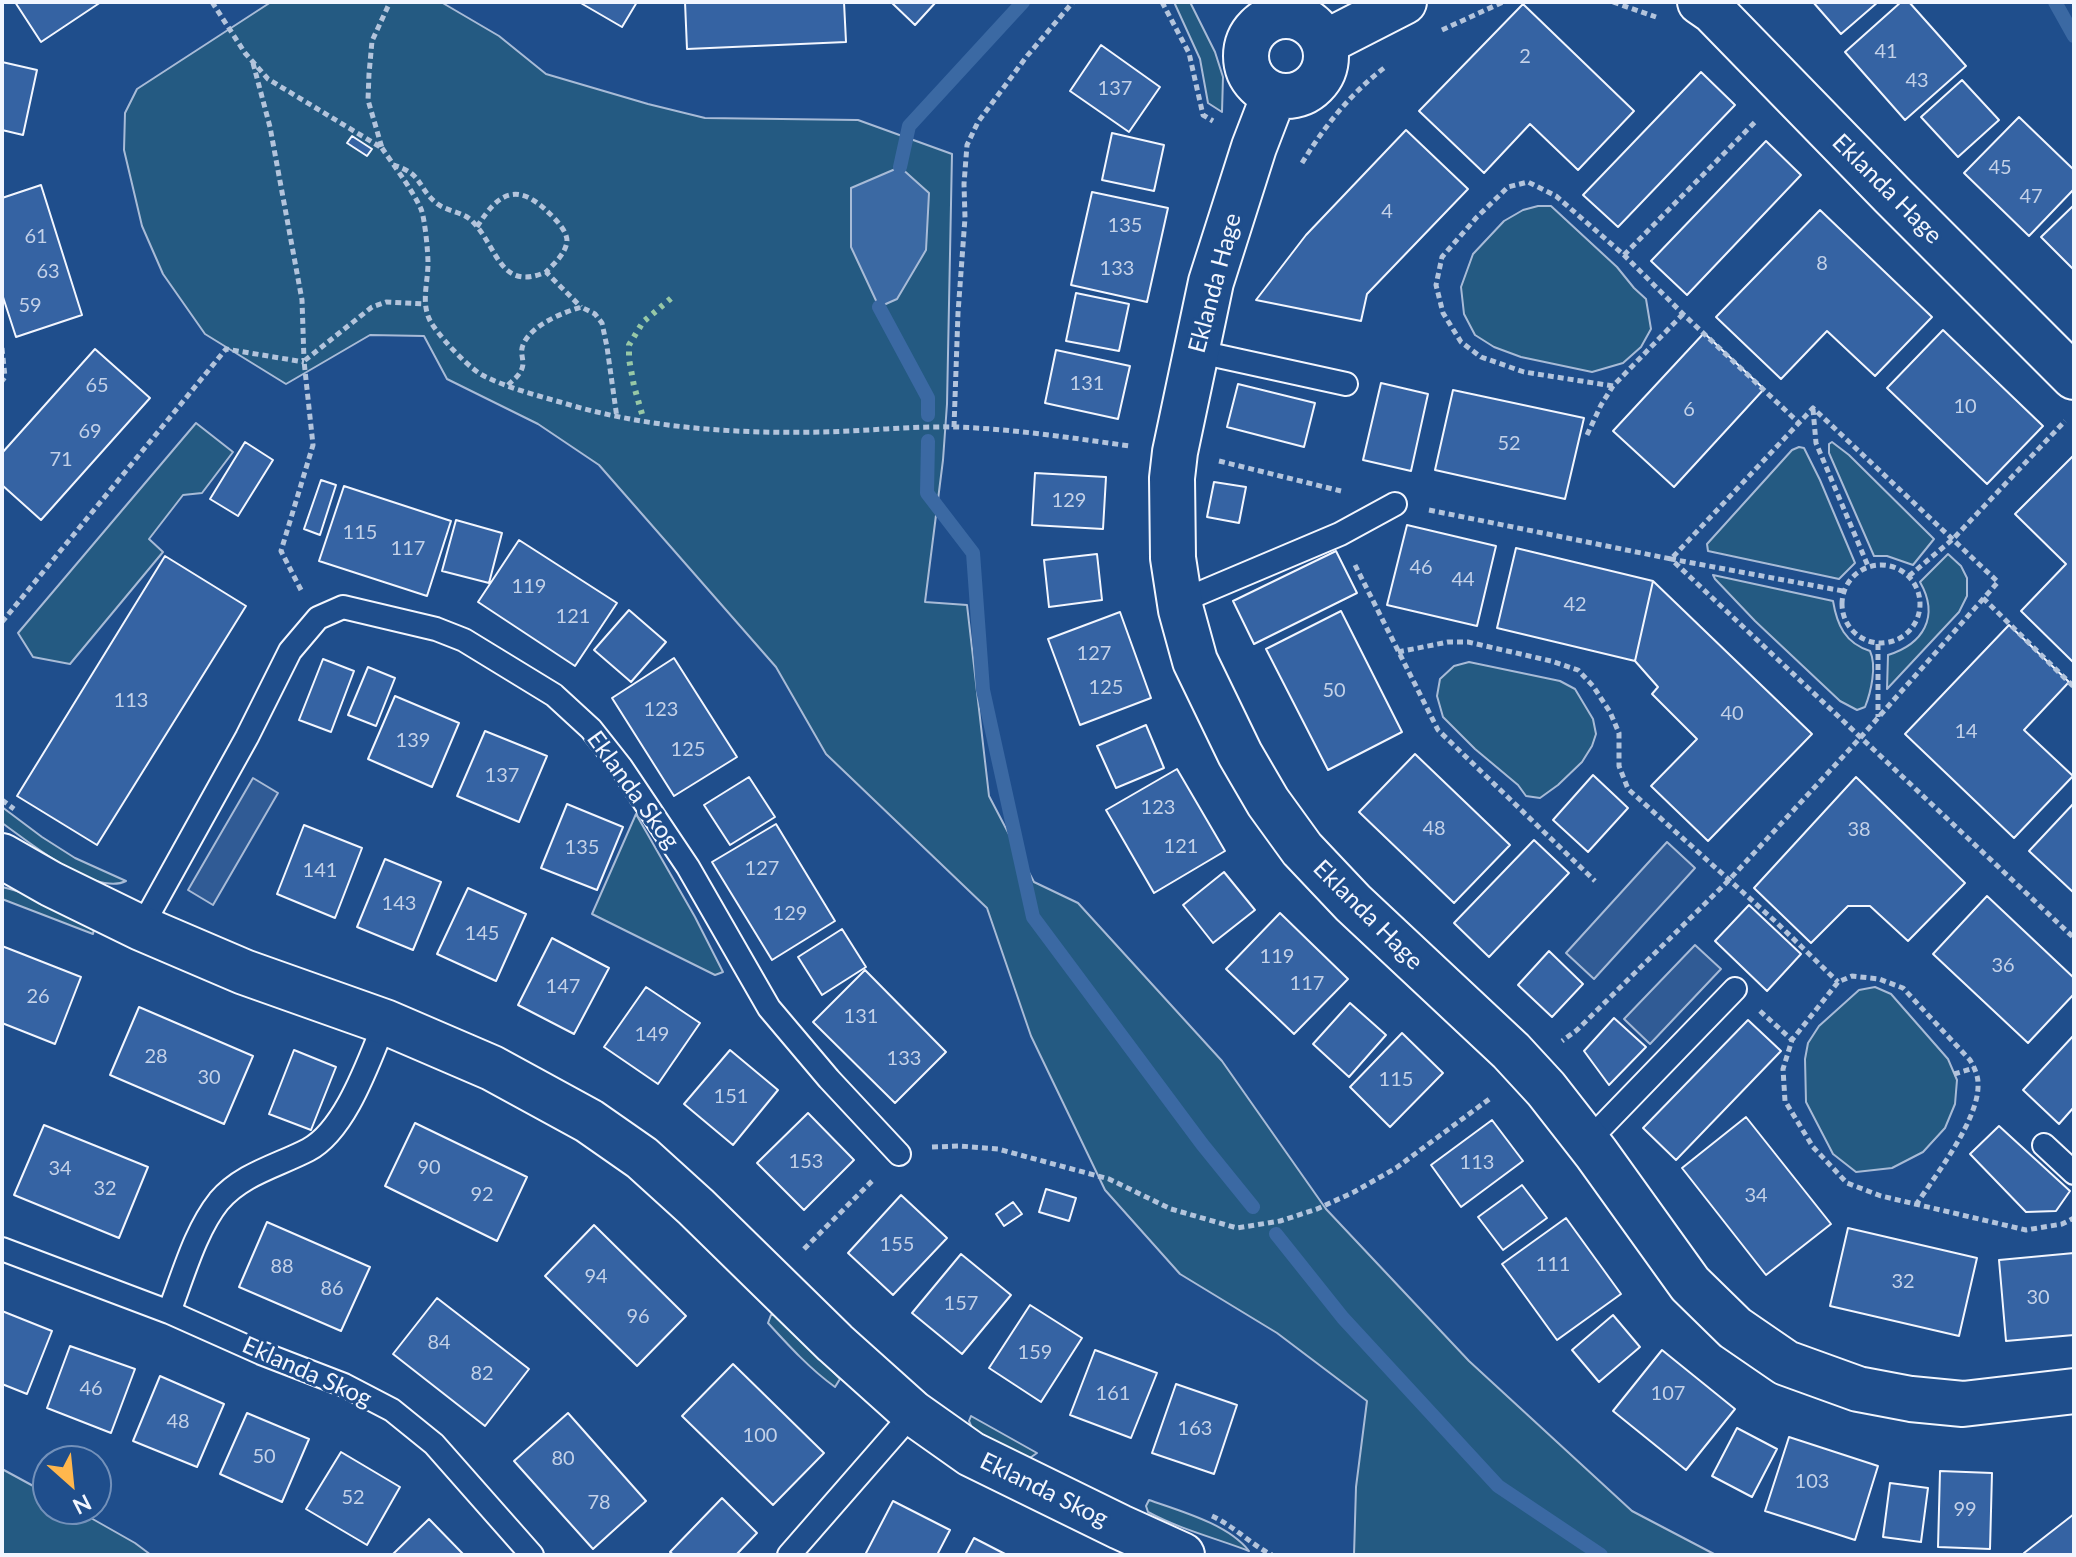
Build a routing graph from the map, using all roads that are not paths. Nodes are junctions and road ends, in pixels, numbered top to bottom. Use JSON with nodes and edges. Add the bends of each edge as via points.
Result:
{"nodes":[{"id":1,"x":1404,"y":2,"type":"edge"},
{"id":2,"x":1700,"y":2,"type":"edge"},
{"id":3,"x":1246,"y":14,"type":"edge"},
{"id":4,"x":1324,"y":43,"type":"junction"},
{"id":5,"x":1274,"y":95,"type":"junction"},
{"id":6,"x":1195,"y":351,"type":"junction"},
{"id":7,"x":2074,"y":377,"type":"edge"},
{"id":8,"x":1346,"y":384,"type":"dead end"},
{"id":9,"x":1395,"y":504,"type":"road end"},
{"id":10,"x":1179,"y":602,"type":"junction"},
{"id":11,"x":2,"y":856,"type":"edge"},
{"id":12,"x":141,"y":928,"type":"junction"},
{"id":13,"x":1735,"y":989,"type":"dead end"},
{"id":14,"x":385,"y":1022,"type":"junction"},
{"id":15,"x":1587,"y":1142,"type":"junction"},
{"id":16,"x":2044,"y":1145,"type":"dead end"},
{"id":17,"x":899,"y":1154,"type":"road end"},
{"id":18,"x":2074,"y":1173,"type":"edge"},
{"id":19,"x":2,"y":1249,"type":"edge"},
{"id":20,"x":169,"y":1312,"type":"junction"},
{"id":21,"x":2068,"y":1400,"type":"edge"},
{"id":22,"x":913,"y":1413,"type":"junction"},
{"id":23,"x":532,"y":1555,"type":"edge"},
{"id":24,"x":789,"y":1555,"type":"edge"},
{"id":25,"x":1182,"y":1555,"type":"edge"}],
"edges":[{"from":1,"to":4,"type":"street"},
{"from":2,"to":7,"type":"street","name":"Eklanda Hage"},
{"from":3,"to":4,"type":"street","via":[[1268,19],[1290,15],[1312,24]]},
{"from":3,"to":5,"type":"street","via":[[1248,71],[1254,82]]},
{"from":4,"to":5,"type":"street","via":[[1325,68],[1311,88],[1287,97]]},
{"from":5,"to":6,"type":"street","name":"Eklanda Hage","via":[[1211,282]]},
{"from":6,"to":8,"type":"lane"},
{"from":6,"to":10,"type":"street","name":"Eklanda Hage","via":[[1172,478]]},
{"from":9,"to":10,"type":"lane","via":[[1340,534]]},
{"from":10,"to":15,"type":"street","name":"Eklanda Hage","via":[[1195,661],[1216,706],[1268,802],[1302,849],[1511,1051]]},
{"from":11,"to":12,"type":"street","name":"Eklanda Skog"},
{"from":12,"to":14,"type":"street","name":"Eklanda Skog","via":[[244,972]]},
{"from":12,"to":17,"type":"lane","name":"Eklanda Skog","via":[[290,651],[318,618],[343,607],[436,629],[464,640],[554,695],[591,729],[688,867],[769,1008]]},
{"from":13,"to":15,"type":"lane"},
{"from":14,"to":20,"type":"lane","via":[[352,1101],[328,1132],[311,1149],[245,1178],[221,1199],[204,1222]]},
{"from":14,"to":22,"type":"street","name":"Eklanda Skog","via":[[492,1068],[589,1121],[642,1158]]},
{"from":15,"to":21,"type":"street","name":"Eklanda Hage","via":[[1690,1284],[1735,1328],[1786,1363],[1858,1389],[1911,1399],[1963,1404]]},
{"from":16,"to":18,"type":"lane"},
{"from":19,"to":20,"type":"lane","name":"Eklanda Skog"},
{"from":20,"to":23,"type":"lane","name":"Eklanda Skog","via":[[392,1410],[434,1444]]},
{"from":22,"to":24,"type":"lane"},
{"from":22,"to":25,"type":"street","name":"Eklanda Skog","via":[[971,1454]]}]}
